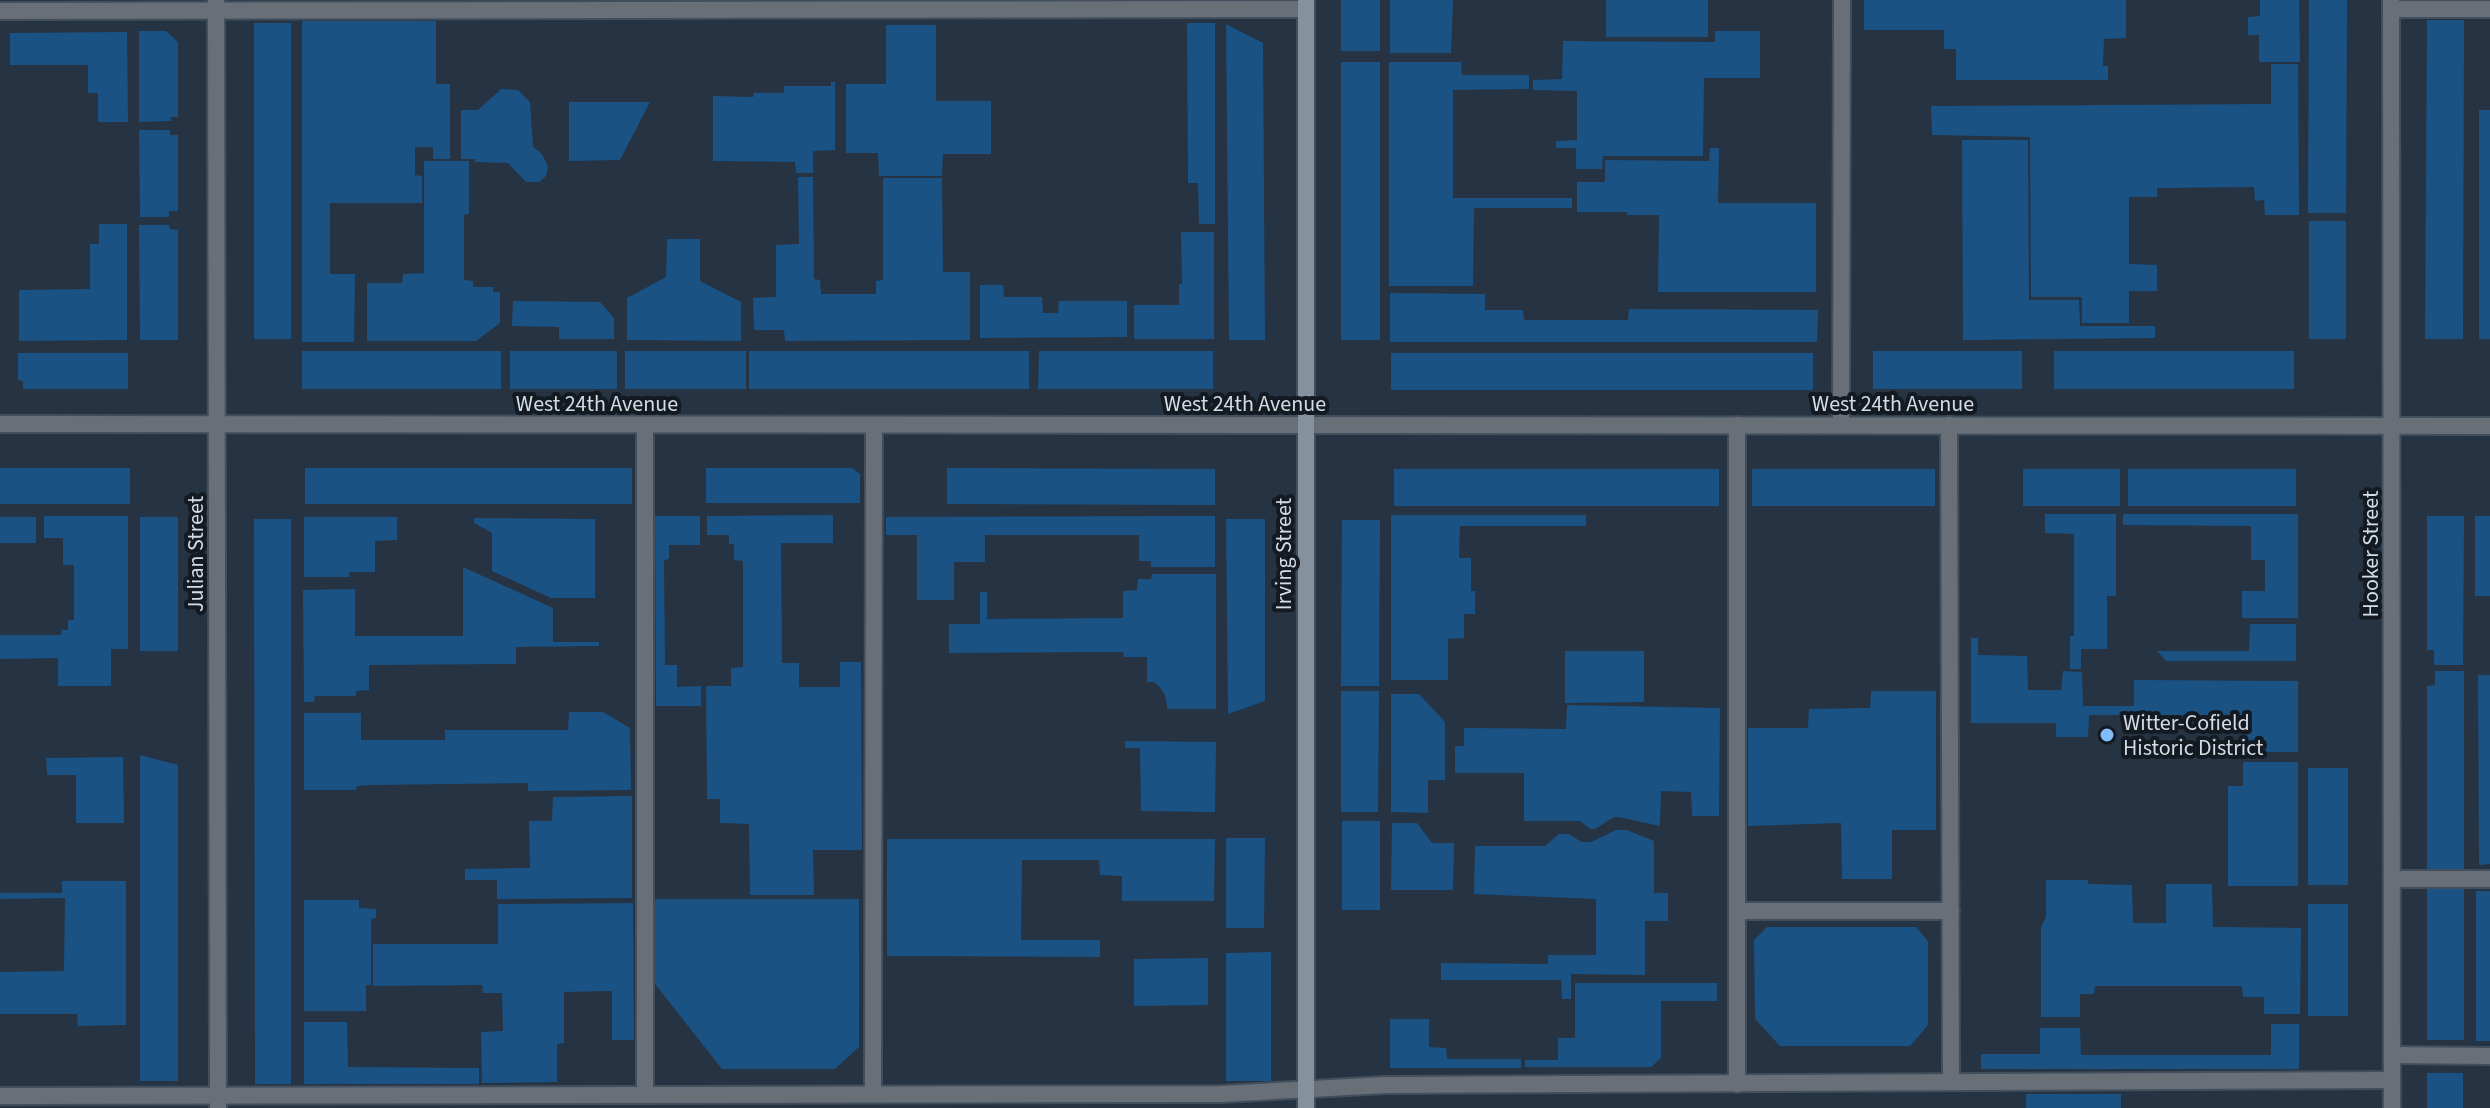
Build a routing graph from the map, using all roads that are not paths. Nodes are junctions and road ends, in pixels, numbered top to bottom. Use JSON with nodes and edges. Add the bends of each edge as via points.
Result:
{"nodes":[{"id":1,"x":1842,"y":0,"type":"edge"},
{"id":2,"x":632,"y":5,"type":"edge"},
{"id":3,"x":881,"y":5,"type":"edge"},
{"id":4,"x":1306,"y":5,"type":"edge"},
{"id":5,"x":2391,"y":5,"type":"edge"},
{"id":6,"x":216,"y":6,"type":"edge"},
{"id":7,"x":2490,"y":9,"type":"edge"},
{"id":8,"x":0,"y":11,"type":"edge"},
{"id":9,"x":0,"y":424,"type":"edge"},
{"id":10,"x":217,"y":424,"type":"junction"},
{"id":11,"x":645,"y":425,"type":"junction"},
{"id":12,"x":874,"y":425,"type":"junction"},
{"id":13,"x":1305,"y":425,"type":"junction"},
{"id":14,"x":1737,"y":425,"type":"junction"},
{"id":15,"x":1841,"y":425,"type":"junction"},
{"id":16,"x":1949,"y":425,"type":"junction"},
{"id":17,"x":2392,"y":426,"type":"junction"},
{"id":18,"x":2490,"y":426,"type":"edge"},
{"id":19,"x":2392,"y":879,"type":"junction"},
{"id":20,"x":2490,"y":879,"type":"edge"},
{"id":21,"x":1737,"y":911,"type":"junction"},
{"id":22,"x":1951,"y":911,"type":"junction"},
{"id":23,"x":2392,"y":1055,"type":"junction"},
{"id":24,"x":2490,"y":1056,"type":"edge"},
{"id":25,"x":2392,"y":1080,"type":"junction"},
{"id":26,"x":1951,"y":1082,"type":"junction"},
{"id":27,"x":1737,"y":1084,"type":"junction"},
{"id":28,"x":1306,"y":1089,"type":"junction"},
{"id":29,"x":873,"y":1094,"type":"junction"},
{"id":30,"x":645,"y":1095,"type":"junction"},
{"id":31,"x":0,"y":1096,"type":"edge"},
{"id":32,"x":218,"y":1102,"type":"edge"},
{"id":33,"x":1306,"y":1108,"type":"edge"},
{"id":34,"x":2392,"y":1108,"type":"edge"}],
"edges":[{"from":1,"to":15,"type":"street"},
{"from":2,"to":3,"type":"street"},
{"from":2,"to":6,"type":"street"},
{"from":3,"to":4,"type":"street"},
{"from":4,"to":13,"type":"street","name":"Irving Street"},
{"from":5,"to":7,"type":"street"},
{"from":5,"to":17,"type":"street","name":"Hooker Street"},
{"from":6,"to":8,"type":"street"},
{"from":6,"to":10,"type":"street","name":"Julian Street"},
{"from":9,"to":10,"type":"street","name":"West 24th Avenue"},
{"from":10,"to":11,"type":"street","name":"West 24th Avenue"},
{"from":10,"to":32,"type":"street","name":"Julian Street"},
{"from":11,"to":12,"type":"street","name":"West 24th Avenue"},
{"from":11,"to":30,"type":"street"},
{"from":12,"to":13,"type":"street","name":"West 24th Avenue"},
{"from":12,"to":29,"type":"street"},
{"from":13,"to":14,"type":"street","name":"West 24th Avenue"},
{"from":13,"to":28,"type":"street","name":"Irving Street"},
{"from":14,"to":15,"type":"street","name":"West 24th Avenue"},
{"from":14,"to":21,"type":"street"},
{"from":15,"to":16,"type":"street","name":"West 24th Avenue"},
{"from":16,"to":17,"type":"street","name":"West 24th Avenue"},
{"from":16,"to":22,"type":"street"},
{"from":17,"to":18,"type":"street","name":"West 24th Avenue"},
{"from":17,"to":19,"type":"street","name":"Hooker Street"},
{"from":19,"to":20,"type":"street"},
{"from":19,"to":23,"type":"street","name":"Hooker Street"},
{"from":21,"to":22,"type":"street"},
{"from":21,"to":27,"type":"street"},
{"from":22,"to":26,"type":"street"},
{"from":23,"to":24,"type":"street"},
{"from":23,"to":25,"type":"street","name":"Hooker Street"},
{"from":25,"to":26,"type":"street"},
{"from":25,"to":34,"type":"street","name":"Hooker Street"},
{"from":26,"to":27,"type":"street"},
{"from":27,"to":28,"type":"street"},
{"from":28,"to":29,"type":"street","via":[[1222,1094]]},
{"from":28,"to":33,"type":"street","name":"Irving Street"},
{"from":29,"to":30,"type":"street"},
{"from":30,"to":32,"type":"street"},
{"from":31,"to":32,"type":"street"}]}
